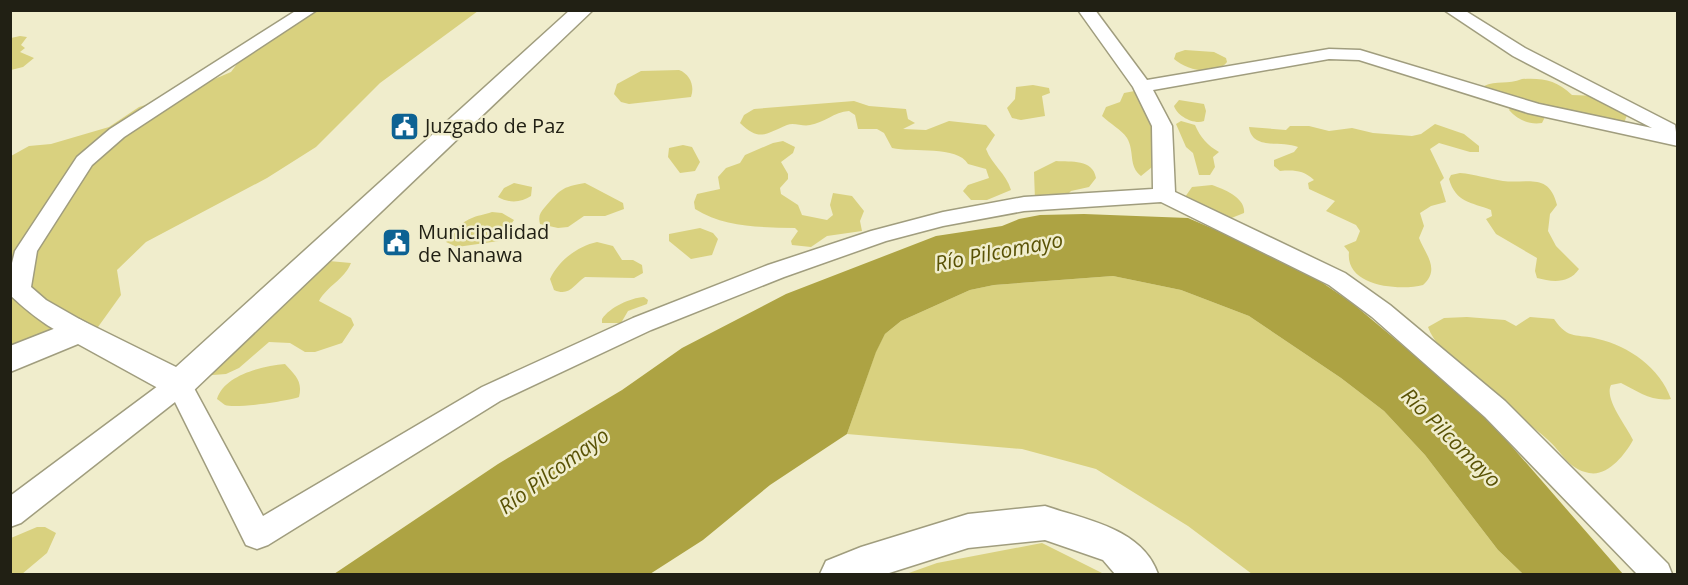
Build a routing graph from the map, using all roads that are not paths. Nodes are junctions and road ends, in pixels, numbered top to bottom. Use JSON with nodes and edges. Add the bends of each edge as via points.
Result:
{"nodes":[{"id":1,"x":309,"y":10,"type":"edge"},
{"id":2,"x":584,"y":10,"type":"edge"},
{"id":3,"x":1086,"y":10,"type":"edge"},
{"id":4,"x":1452,"y":10,"type":"edge"},
{"id":5,"x":1142,"y":86,"type":"junction"},
{"id":6,"x":1677,"y":135,"type":"edge"},
{"id":7,"x":1677,"y":140,"type":"edge"},
{"id":8,"x":1164,"y":195,"type":"junction"},
{"id":9,"x":79,"y":331,"type":"junction"},
{"id":10,"x":10,"y":360,"type":"edge"},
{"id":11,"x":179,"y":384,"type":"junction"},
{"id":12,"x":10,"y":514,"type":"edge"},
{"id":13,"x":840,"y":574,"type":"edge"},
{"id":14,"x":1139,"y":574,"type":"edge"},
{"id":15,"x":1657,"y":574,"type":"edge"}],
"edges":[{"from":1,"to":9,"type":"street","via":[[117,133],[84,161],[26,252],[20,289],[37,306]]},
{"from":2,"to":11,"type":"street"},
{"from":3,"to":5,"type":"street"},
{"from":4,"to":6,"type":"street","via":[[1519,52]]},
{"from":5,"to":7,"type":"street","via":[[1329,54],[1360,55],[1535,109]]},
{"from":5,"to":8,"type":"street","via":[[1162,126]]},
{"from":8,"to":11,"type":"street","via":[[1024,204],[955,217],[879,236],[776,271],[642,324],[492,394],[257,535]]},
{"from":8,"to":15,"type":"street","via":[[1337,279],[1381,311],[1495,409]]},
{"from":9,"to":10,"type":"street"},
{"from":9,"to":11,"type":"street"},
{"from":11,"to":12,"type":"street"},
{"from":13,"to":14,"type":"street","via":[[968,531],[1045,523],[1116,548]]}]}
